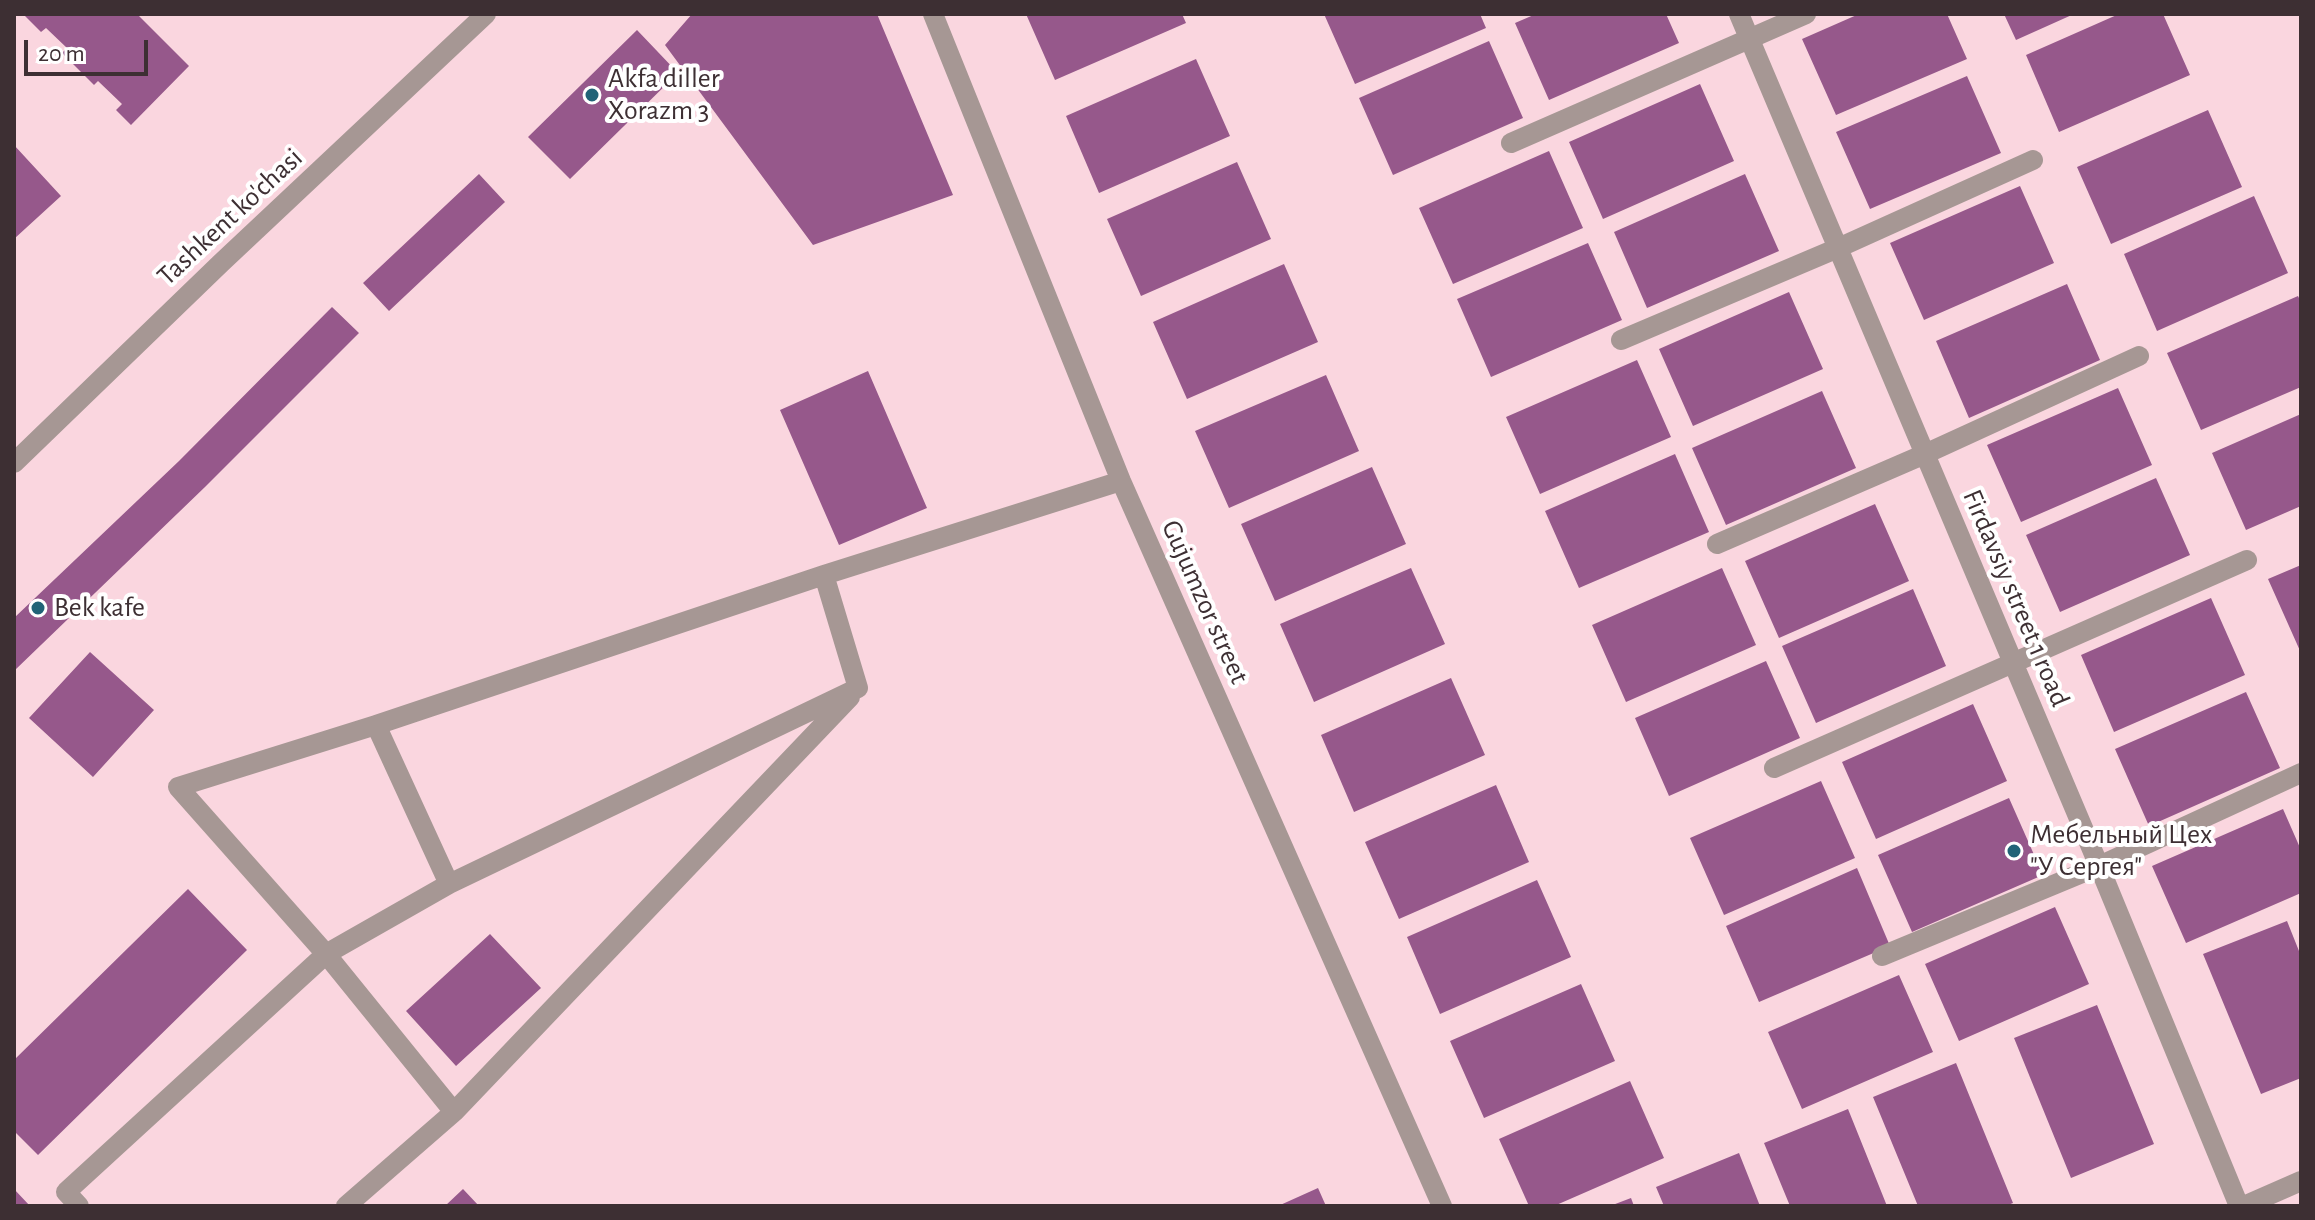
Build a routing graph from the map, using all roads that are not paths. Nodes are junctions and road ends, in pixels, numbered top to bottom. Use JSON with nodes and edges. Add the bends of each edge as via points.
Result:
{"nodes":[{"id":1,"x":486,"y":14,"type":"edge"},
{"id":2,"x":933,"y":14,"type":"edge"},
{"id":3,"x":1739,"y":14,"type":"edge"},
{"id":4,"x":1806,"y":14,"type":"edge"},
{"id":5,"x":1749,"y":39,"type":"junction"},
{"id":6,"x":1511,"y":143,"type":"dead end"},
{"id":7,"x":2033,"y":160,"type":"dead end"},
{"id":8,"x":1838,"y":248,"type":"junction"},
{"id":9,"x":1621,"y":340,"type":"dead end"},
{"id":10,"x":2139,"y":356,"type":"dead end"},
{"id":11,"x":1925,"y":454,"type":"junction"},
{"id":12,"x":14,"y":463,"type":"edge"},
{"id":13,"x":1121,"y":481,"type":"junction"},
{"id":14,"x":1717,"y":544,"type":"dead end"},
{"id":15,"x":2247,"y":560,"type":"dead end"},
{"id":16,"x":824,"y":575,"type":"junction"},
{"id":17,"x":2013,"y":662,"type":"junction"},
{"id":18,"x":858,"y":688,"type":"junction"},
{"id":19,"x":376,"y":725,"type":"junction"},
{"id":20,"x":1774,"y":768,"type":"dead end"},
{"id":21,"x":2301,"y":773,"type":"edge"},
{"id":22,"x":2099,"y":866,"type":"junction"},
{"id":23,"x":449,"y":884,"type":"junction"},
{"id":24,"x":326,"y":954,"type":"junction"},
{"id":25,"x":1882,"y":956,"type":"dead end"},
{"id":26,"x":454,"y":1112,"type":"junction"},
{"id":27,"x":2301,"y":1181,"type":"edge"},
{"id":28,"x":79,"y":1206,"type":"edge"},
{"id":29,"x":346,"y":1206,"type":"edge"},
{"id":30,"x":1442,"y":1206,"type":"edge"},
{"id":31,"x":2241,"y":1206,"type":"edge"}],
"edges":[{"from":1,"to":12,"type":"street","name":"Tashkent ko'chasi"},
{"from":2,"to":13,"type":"street","name":"Gujumzor street"},
{"from":3,"to":5,"type":"street","name":"Firdavsiy street 1 road"},
{"from":4,"to":5,"type":"street"},
{"from":5,"to":6,"type":"street"},
{"from":5,"to":8,"type":"street","name":"Firdavsiy street 1 road"},
{"from":7,"to":8,"type":"street"},
{"from":8,"to":9,"type":"street"},
{"from":8,"to":11,"type":"street","name":"Firdavsiy street 1 road"},
{"from":10,"to":11,"type":"street"},
{"from":11,"to":14,"type":"street"},
{"from":11,"to":17,"type":"street","name":"Firdavsiy street 1 road"},
{"from":13,"to":16,"type":"street"},
{"from":13,"to":30,"type":"street","name":"Gujumzor street"},
{"from":15,"to":17,"type":"street"},
{"from":16,"to":18,"type":"street"},
{"from":16,"to":19,"type":"street"},
{"from":17,"to":20,"type":"street"},
{"from":17,"to":22,"type":"street","name":"Firdavsiy street 1 road"},
{"from":18,"to":23,"type":"street"},
{"from":18,"to":26,"type":"street"},
{"from":19,"to":23,"type":"street"},
{"from":19,"to":24,"type":"street","via":[[178,787]]},
{"from":21,"to":22,"type":"street"},
{"from":22,"to":25,"type":"street"},
{"from":22,"to":31,"type":"street","name":"Firdavsiy street 1 road"},
{"from":23,"to":24,"type":"street"},
{"from":24,"to":26,"type":"street"},
{"from":24,"to":28,"type":"street","via":[[66,1192]]},
{"from":26,"to":29,"type":"street"},
{"from":27,"to":31,"type":"street"}]}
